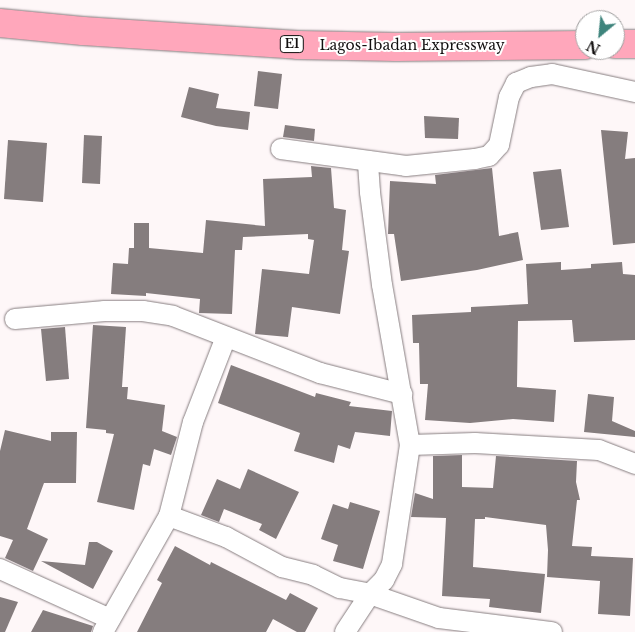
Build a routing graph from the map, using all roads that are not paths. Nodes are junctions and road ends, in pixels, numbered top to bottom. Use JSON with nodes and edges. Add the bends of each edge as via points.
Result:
{"nodes":[{"id":1,"x":0,"y":23,"type":"edge"},
{"id":2,"x":575,"y":45,"type":"edge"},
{"id":3,"x":635,"y":92,"type":"edge"},
{"id":4,"x":281,"y":149,"type":"dead end"},
{"id":5,"x":368,"y":161,"type":"junction"},
{"id":6,"x":14,"y":319,"type":"dead end"},
{"id":7,"x":226,"y":337,"type":"junction"},
{"id":8,"x":402,"y":394,"type":"junction"},
{"id":9,"x":410,"y":445,"type":"junction"},
{"id":10,"x":635,"y":464,"type":"edge"},
{"id":11,"x":169,"y":516,"type":"junction"},
{"id":12,"x":0,"y":569,"type":"edge"},
{"id":13,"x":370,"y":594,"type":"junction"},
{"id":14,"x":107,"y":625,"type":"edge"},
{"id":15,"x":529,"y":631,"type":"edge"},
{"id":16,"x":345,"y":632,"type":"edge"},
{"id":17,"x":552,"y":632,"type":"edge"}],
"edges":[{"from":1,"to":2,"type":"highway","name":"Lagos-Ibadan Expressway","number":"E1","via":[[298,45]]},
{"from":3,"to":5,"type":"street","via":[[552,74],[531,77],[516,83],[509,97],[499,145],[488,156],[406,166]]},
{"from":4,"to":5,"type":"street"},
{"from":5,"to":8,"type":"street","via":[[381,276]]},
{"from":6,"to":7,"type":"street","via":[[143,311],[173,316]]},
{"from":7,"to":8,"type":"street","via":[[320,372]]},
{"from":7,"to":11,"type":"street","via":[[193,422]]},
{"from":8,"to":9,"type":"street"},
{"from":9,"to":10,"type":"street","via":[[475,443],[599,450]]},
{"from":9,"to":13,"type":"street","via":[[392,564],[384,580]]},
{"from":11,"to":13,"type":"street","via":[[226,537],[282,567],[313,575],[340,588]]},
{"from":11,"to":14,"type":"street"},
{"from":12,"to":14,"type":"street"},
{"from":13,"to":15,"type":"street","via":[[440,618]]},
{"from":13,"to":16,"type":"street"},
{"from":15,"to":17,"type":"street"}]}
